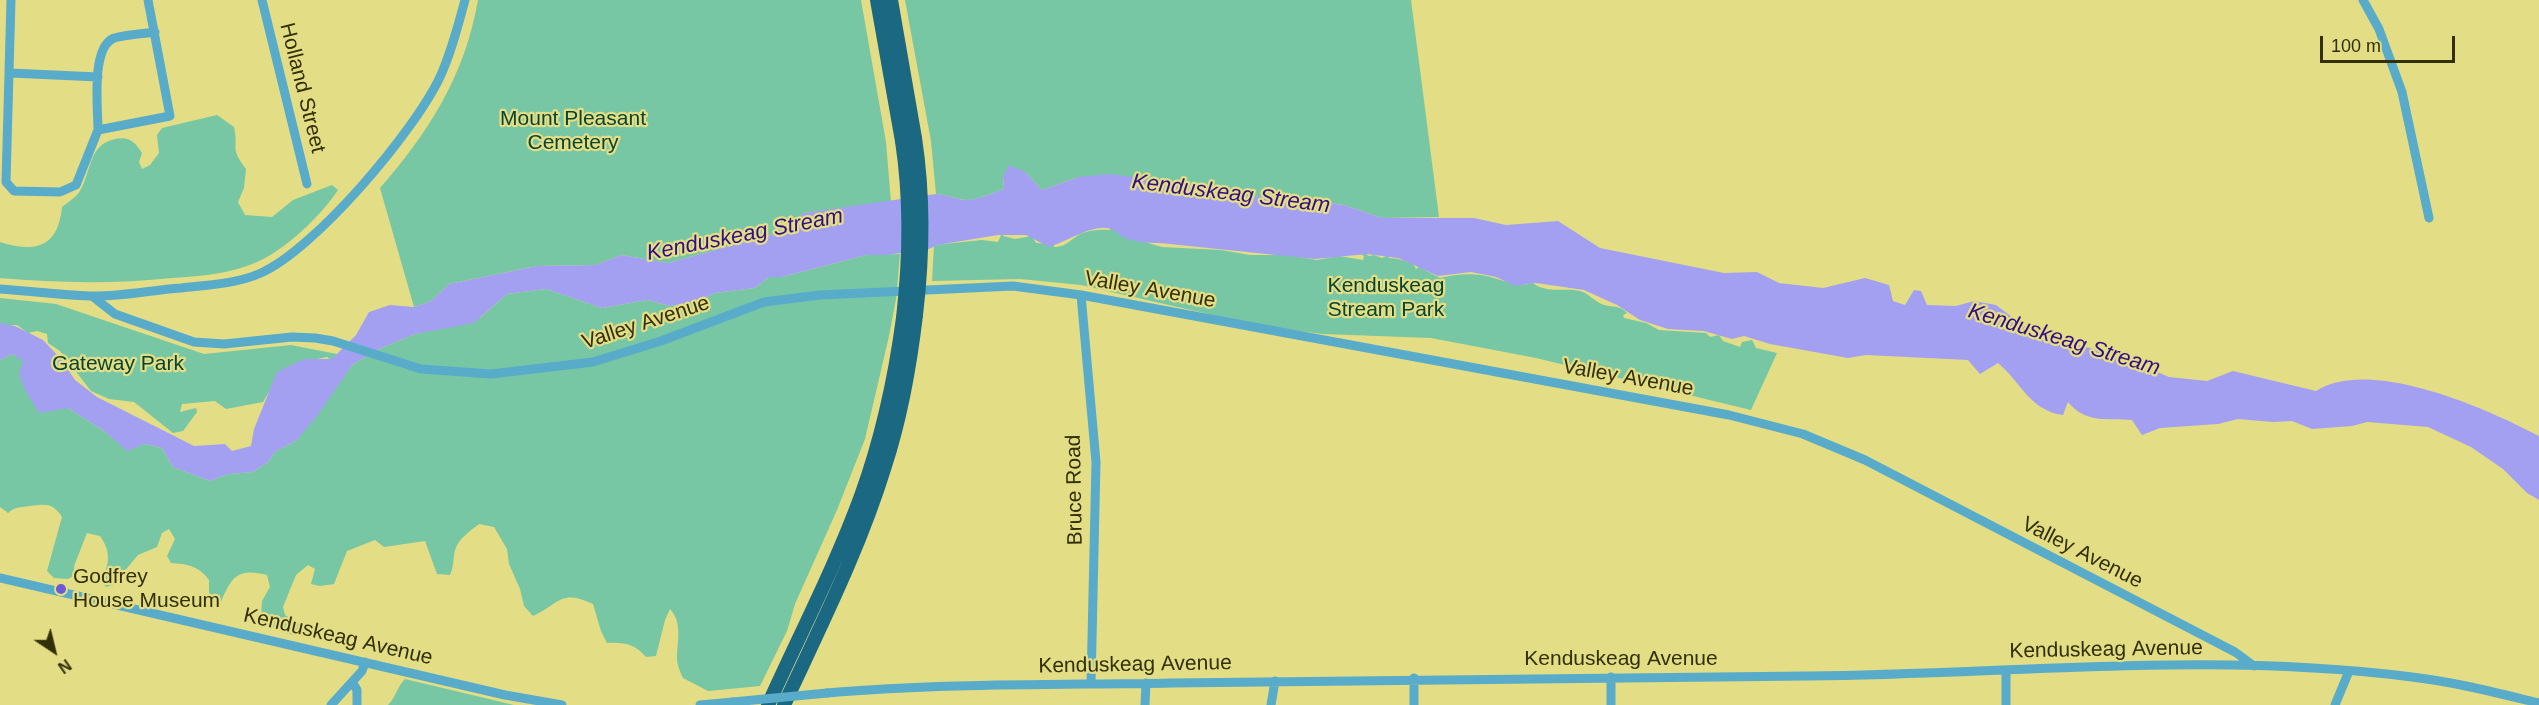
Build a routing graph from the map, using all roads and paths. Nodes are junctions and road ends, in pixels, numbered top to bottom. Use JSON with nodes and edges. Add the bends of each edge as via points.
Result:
{"nodes":[{"id":1,"x":11,"y":0,"type":"edge"},
{"id":2,"x":148,"y":0,"type":"edge"},
{"id":3,"x":262,"y":0,"type":"edge"},
{"id":4,"x":465,"y":0,"type":"edge"},
{"id":5,"x":877,"y":0,"type":"edge"},
{"id":6,"x":891,"y":0,"type":"edge"},
{"id":7,"x":2363,"y":0,"type":"edge"},
{"id":8,"x":155,"y":32,"type":"junction"},
{"id":9,"x":10,"y":73,"type":"junction"},
{"id":10,"x":98,"y":77,"type":"junction"},
{"id":11,"x":98,"y":130,"type":"junction"},
{"id":12,"x":909,"y":140,"type":"junction"},
{"id":13,"x":307,"y":184,"type":"dead end"},
{"id":14,"x":2429,"y":218,"type":"dead end"},
{"id":15,"x":0,"y":289,"type":"edge"},
{"id":16,"x":92,"y":296,"type":"junction"},
{"id":17,"x":1081,"y":296,"type":"junction"},
{"id":18,"x":910,"y":316,"type":"junction"},
{"id":19,"x":0,"y":578,"type":"edge"},
{"id":20,"x":365,"y":662,"type":"junction"},
{"id":21,"x":2254,"y":666,"type":"junction"},
{"id":22,"x":2006,"y":670,"type":"junction"},
{"id":23,"x":2349,"y":671,"type":"junction"},
{"id":24,"x":1611,"y":677,"type":"junction"},
{"id":25,"x":1414,"y":678,"type":"junction"},
{"id":26,"x":1275,"y":681,"type":"junction"},
{"id":27,"x":352,"y":682,"type":"junction"},
{"id":28,"x":1146,"y":683,"type":"junction"},
{"id":29,"x":1091,"y":684,"type":"junction"},
{"id":30,"x":2539,"y":703,"type":"edge"},
{"id":31,"x":331,"y":705,"type":"edge"},
{"id":32,"x":357,"y":705,"type":"edge"},
{"id":33,"x":562,"y":705,"type":"edge"},
{"id":34,"x":700,"y":705,"type":"edge"},
{"id":35,"x":768,"y":705,"type":"edge"},
{"id":36,"x":784,"y":705,"type":"edge"},
{"id":37,"x":1145,"y":705,"type":"edge"},
{"id":38,"x":1271,"y":705,"type":"edge"},
{"id":39,"x":1414,"y":705,"type":"edge"},
{"id":40,"x":1611,"y":705,"type":"edge"},
{"id":41,"x":2006,"y":705,"type":"edge"},
{"id":42,"x":2335,"y":705,"type":"edge"}],
"edges":[{"from":1,"to":9,"type":"street"},
{"from":2,"to":8,"type":"street"},
{"from":3,"to":13,"type":"street","name":"Holland Street"},
{"from":4,"to":16,"type":"street","via":[[451,52],[418,113],[384,160],[350,197],[280,263],[224,284]]},
{"from":5,"to":12,"type":"highway"},
{"from":6,"to":12,"type":"highway"},
{"from":7,"to":14,"type":"street","via":[[2379,29],[2403,92]]},
{"from":8,"to":10,"type":"street","via":[[112,39],[102,50]]},
{"from":8,"to":11,"type":"street","via":[[170,116]]},
{"from":9,"to":10,"type":"street"},
{"from":9,"to":11,"type":"street","via":[[6,182],[14,191],[60,192],[76,185]]},
{"from":10,"to":11,"type":"street"},
{"from":12,"to":18,"type":"highway","bridge":true},
{"from":15,"to":16,"type":"street"},
{"from":16,"to":17,"type":"street","name":"Valley Avenue","via":[[115,314],[194,342],[224,344],[292,337],[333,341],[421,369],[491,374],[593,362],[764,302],[1013,286]]},
{"from":17,"to":21,"type":"street","name":"Valley Avenue","via":[[1729,415],[1803,434],[1865,460],[2235,652]]},
{"from":17,"to":29,"type":"street","name":"Bruce Road","via":[[1096,462]]},
{"from":18,"to":35,"type":"highway","via":[[866,481],[843,542]]},
{"from":18,"to":36,"type":"highway","via":[[902,402],[882,476],[854,550]]},
{"from":19,"to":20,"type":"street","name":"Kenduskeag Avenue"},
{"from":20,"to":27,"type":"street"},
{"from":20,"to":33,"type":"street","name":"Kenduskeag Avenue"},
{"from":21,"to":22,"type":"street","name":"Kenduskeag Avenue"},
{"from":21,"to":23,"type":"street","name":"Kenduskeag Avenue"},
{"from":22,"to":24,"type":"street","name":"Kenduskeag Avenue"},
{"from":22,"to":41,"type":"street"},
{"from":23,"to":30,"type":"street","name":"Kenduskeag Avenue","via":[[2439,681]]},
{"from":23,"to":42,"type":"street"},
{"from":24,"to":25,"type":"street","name":"Kenduskeag Avenue"},
{"from":24,"to":40,"type":"street"},
{"from":25,"to":26,"type":"street","name":"Kenduskeag Avenue"},
{"from":25,"to":39,"type":"street"},
{"from":26,"to":28,"type":"street","name":"Kenduskeag Avenue"},
{"from":26,"to":38,"type":"street"},
{"from":27,"to":31,"type":"street"},
{"from":27,"to":32,"type":"street","via":[[357,690]]},
{"from":28,"to":29,"type":"street","name":"Kenduskeag Avenue"},
{"from":28,"to":37,"type":"street"},
{"from":29,"to":34,"type":"street","name":"Kenduskeag Avenue","bridge":true,"via":[[934,686]]}]}
